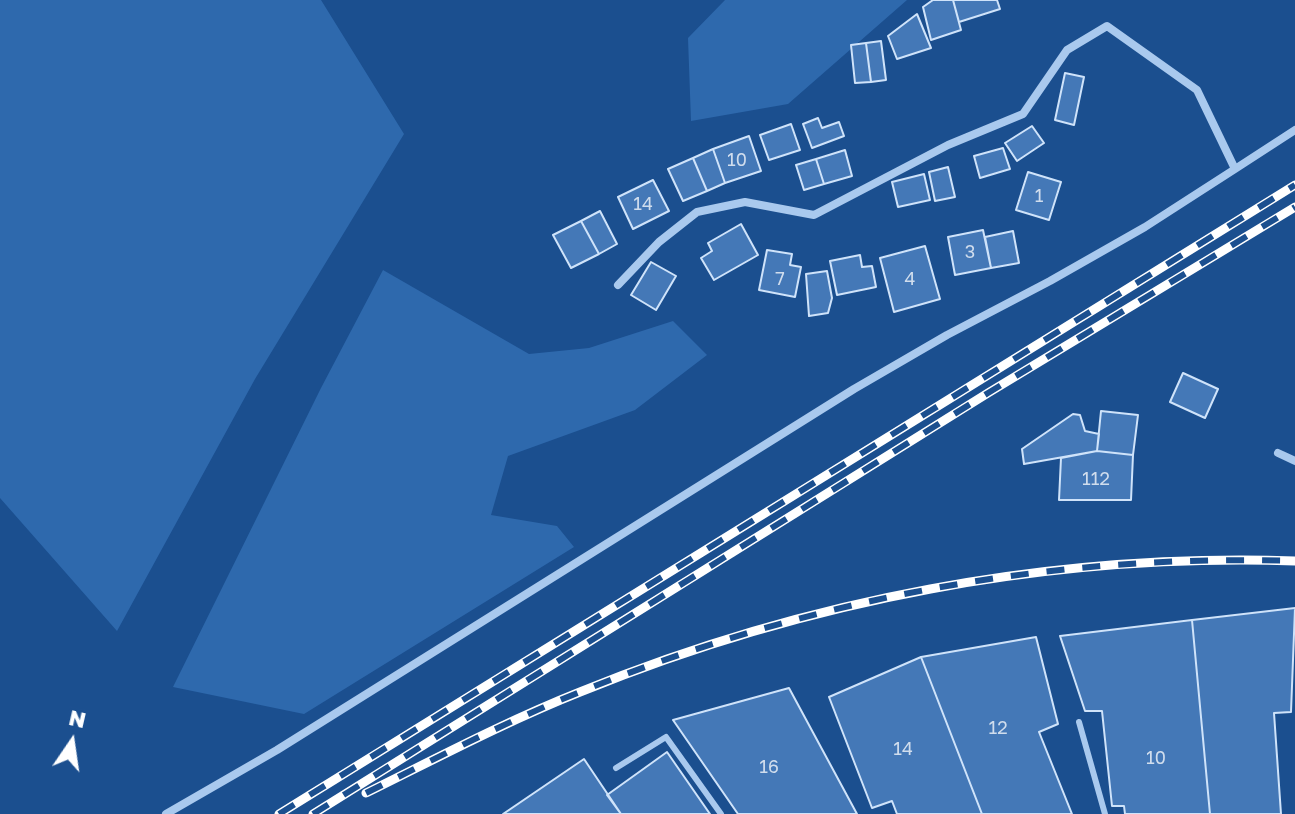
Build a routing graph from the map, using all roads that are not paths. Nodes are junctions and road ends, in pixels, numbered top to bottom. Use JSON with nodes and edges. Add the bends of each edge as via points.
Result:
{"nodes":[{"id":1,"x":1295,"y":130,"type":"edge"},
{"id":2,"x":1235,"y":169,"type":"junction"},
{"id":3,"x":618,"y":285,"type":"dead end"},
{"id":4,"x":1278,"y":453,"type":"dead end"},
{"id":5,"x":1295,"y":461,"type":"edge"},
{"id":6,"x":1079,"y":722,"type":"dead end"},
{"id":7,"x":616,"y":768,"type":"dead end"},
{"id":8,"x":166,"y":814,"type":"edge"},
{"id":9,"x":721,"y":814,"type":"edge"},
{"id":10,"x":1105,"y":814,"type":"edge"}],
"edges":[{"from":1,"to":2,"type":"street"},
{"from":2,"to":3,"type":"street","via":[[1197,90],[1107,26],[1067,50],[1023,114],[948,145],[814,215],[745,202],[697,212]]},
{"from":2,"to":8,"type":"street","via":[[1145,227],[854,389]]},
{"from":4,"to":5,"type":"street"},
{"from":6,"to":10,"type":"lane"},
{"from":7,"to":9,"type":"lane","via":[[666,737]]}]}
